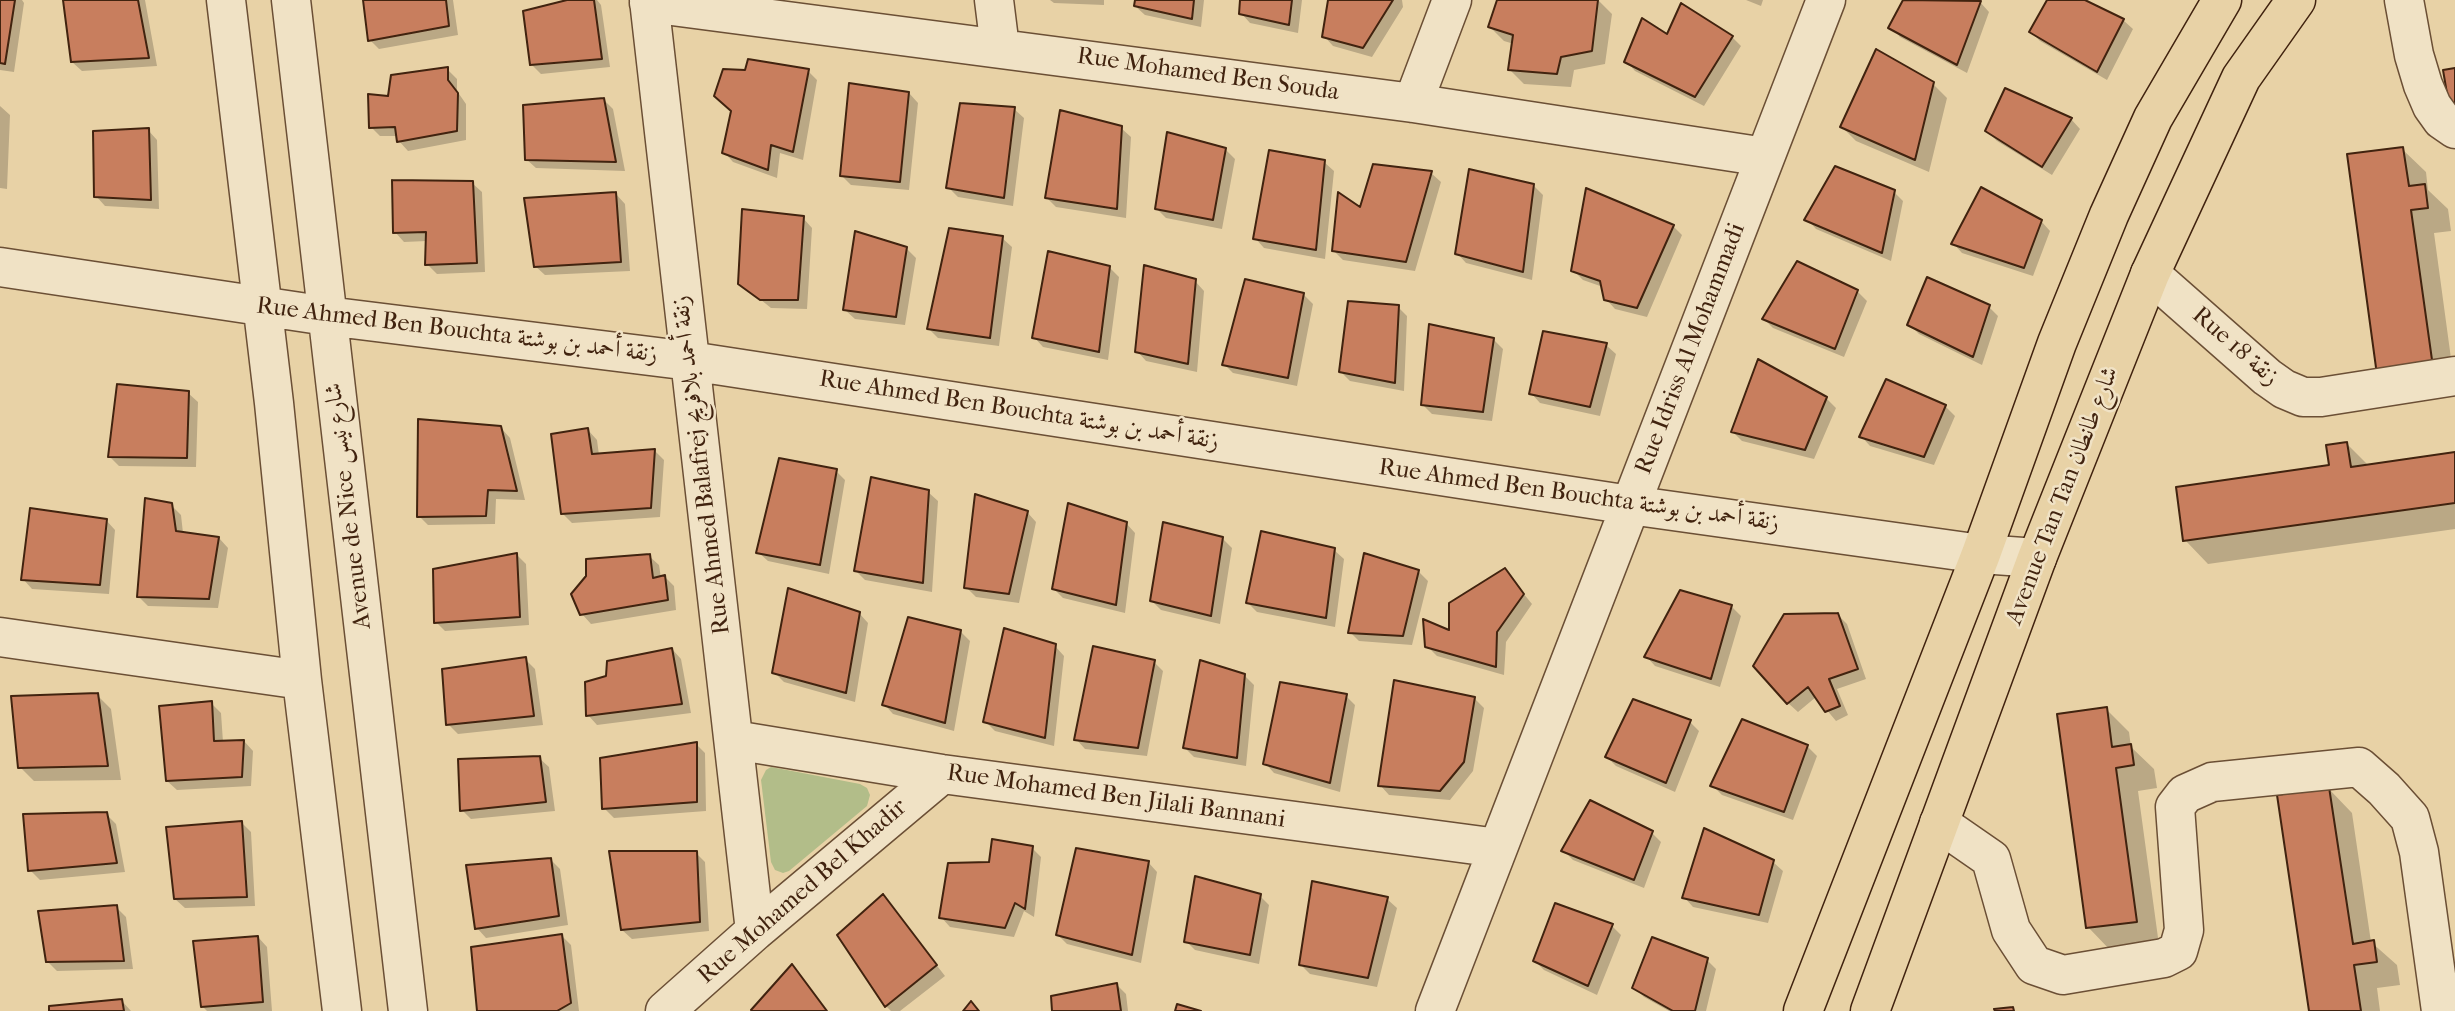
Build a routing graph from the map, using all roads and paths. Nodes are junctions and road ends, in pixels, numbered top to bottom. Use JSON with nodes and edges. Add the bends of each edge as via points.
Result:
{"nodes":[{"id":1,"x":226,"y":0,"type":"edge"},
{"id":2,"x":291,"y":0,"type":"edge"},
{"id":3,"x":994,"y":0,"type":"edge"},
{"id":4,"x":1452,"y":0,"type":"edge"},
{"id":5,"x":1826,"y":0,"type":"edge"},
{"id":6,"x":2222,"y":0,"type":"edge"},
{"id":7,"x":2295,"y":0,"type":"edge"},
{"id":8,"x":2404,"y":0,"type":"edge"},
{"id":9,"x":649,"y":1,"type":"edge"},
{"id":10,"x":1000,"y":48,"type":"junction"},
{"id":11,"x":1413,"y":103,"type":"junction"},
{"id":12,"x":2455,"y":129,"type":"edge"},
{"id":13,"x":1765,"y":157,"type":"junction"},
{"id":14,"x":0,"y":267,"type":"edge"},
{"id":15,"x":2150,"y":274,"type":"junction"},
{"id":16,"x":262,"y":307,"type":"junction"},
{"id":17,"x":327,"y":316,"type":"junction"},
{"id":18,"x":690,"y":361,"type":"junction"},
{"id":19,"x":2455,"y":376,"type":"edge"},
{"id":20,"x":1630,"y":505,"type":"junction"},
{"id":21,"x":1981,"y":554,"type":"junction"},
{"id":22,"x":2037,"y":558,"type":"junction"},
{"id":23,"x":0,"y":637,"type":"edge"},
{"id":24,"x":302,"y":680,"type":"junction"},
{"id":25,"x":734,"y":740,"type":"junction"},
{"id":26,"x":942,"y":774,"type":"junction"},
{"id":27,"x":1939,"y":823,"type":"junction"},
{"id":28,"x":1498,"y":848,"type":"junction"},
{"id":29,"x":755,"y":930,"type":"junction"},
{"id":30,"x":342,"y":1011,"type":"edge"},
{"id":31,"x":408,"y":1011,"type":"edge"},
{"id":32,"x":665,"y":1011,"type":"edge"},
{"id":33,"x":1435,"y":1011,"type":"edge"},
{"id":34,"x":1803,"y":1011,"type":"edge"},
{"id":35,"x":1870,"y":1011,"type":"edge"},
{"id":36,"x":2441,"y":1011,"type":"edge"}],
"edges":[{"from":1,"to":16,"type":"street"},
{"from":2,"to":17,"type":"street","name":"Avenue de Nice شارع نيس"},
{"from":3,"to":10,"type":"street"},
{"from":4,"to":11,"type":"street"},
{"from":5,"to":13,"type":"street","name":"Rue Idriss Al Mohammadi"},
{"from":6,"to":21,"type":"main road","via":[[2152,118],[2109,215]]},
{"from":7,"to":15,"type":"main road","name":"Avenue Tan Tan شارع طانطان","via":[[2241,78]]},
{"from":8,"to":12,"type":"street","via":[[2423,85],[2442,120]]},
{"from":9,"to":10,"type":"street","name":"Rue Mohamed Ben Souda"},
{"from":9,"to":18,"type":"street","name":"Rue Ahmed Balafrej زنقة أحمد بلافريج"},
{"from":10,"to":11,"type":"street","name":"Rue Mohamed Ben Souda"},
{"from":11,"to":13,"type":"street","name":"Rue Mohamed Ben Souda"},
{"from":13,"to":20,"type":"street","name":"Rue Idriss Al Mohammadi"},
{"from":14,"to":16,"type":"street","name":"Rue Ahmed Ben Bouchta زنقة أحمد بن بوشتة"},
{"from":15,"to":19,"type":"street","name":"Rue 18 زنقة","via":[[2267,377],[2303,397]]},
{"from":15,"to":22,"type":"main road","name":"Avenue Tan Tan شارع طانطان"},
{"from":16,"to":17,"type":"street","name":"Rue Ahmed Ben Bouchta زنقة أحمد بن بوشتة"},
{"from":16,"to":24,"type":"street"},
{"from":17,"to":18,"type":"street","name":"Rue Ahmed Ben Bouchta زنقة أحمد بن بوشتة"},
{"from":17,"to":31,"type":"street","name":"Avenue de Nice شارع نيس"},
{"from":18,"to":20,"type":"street","name":"Rue Ahmed Ben Bouchta زنقة أحمد بن بوشتة"},
{"from":18,"to":25,"type":"street","name":"Rue Ahmed Balafrej زنقة أحمد بلافريج"},
{"from":20,"to":21,"type":"street","name":"Rue Ahmed Ben Bouchta زنقة أحمد بن بوشتة"},
{"from":20,"to":28,"type":"street","name":"Rue Idriss Al Mohammadi"},
{"from":21,"to":22,"type":"street","name":"Rue Ahmed Ben Bouchta زنقة أحمد بن بوشتة"},
{"from":21,"to":34,"type":"main road"},
{"from":22,"to":27,"type":"main road","name":"Avenue Tan Tan شارع طانطان"},
{"from":23,"to":24,"type":"street"},
{"from":24,"to":30,"type":"street"},
{"from":25,"to":26,"type":"street","name":"Rue Mohamed Ben Jilali Bannani"},
{"from":25,"to":29,"type":"street","name":"Rue Ahmed Balafrej زنقة أحمد بلافريج"},
{"from":26,"to":28,"type":"street","name":"Rue Mohamed Ben Jilali Bannani"},
{"from":26,"to":29,"type":"street","name":"Rue Mohamed Bel Khadir"},
{"from":27,"to":35,"type":"main road","name":"Avenue Tan Tan شارع طانطان"},
{"from":27,"to":36,"type":"street","via":[[1990,859],[2011,930],[2034,965],[2063,975],[2164,958],[2178,951],[2184,930],[2175,807],[2185,794],[2212,782],[2359,767],[2410,818]]},
{"from":28,"to":33,"type":"street","name":"Rue Idriss Al Mohammadi"},
{"from":29,"to":32,"type":"street","name":"Rue Mohamed Bel Khadir"}]}
